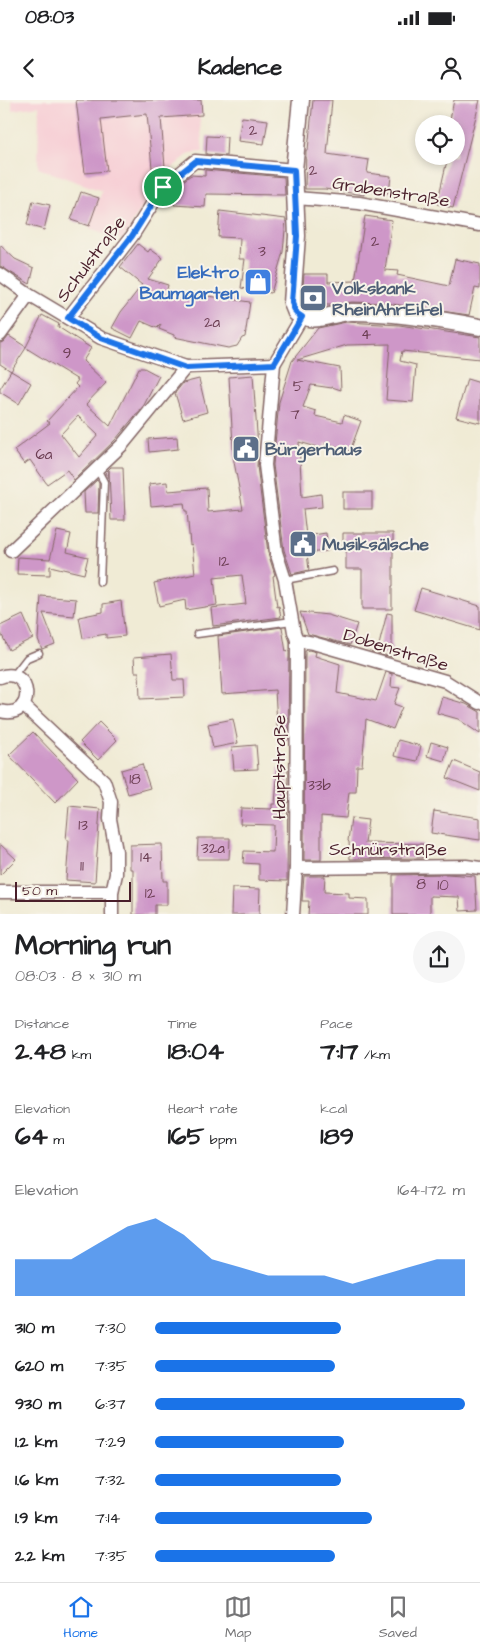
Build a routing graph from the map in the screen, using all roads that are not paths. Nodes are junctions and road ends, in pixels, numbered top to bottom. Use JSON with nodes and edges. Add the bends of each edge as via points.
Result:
{"nodes":[{"id":1,"x":302,"y":100,"type":"edge"},
{"id":2,"x":294,"y":170,"type":"junction"},
{"id":3,"x":296,"y":198,"type":"junction"},
{"id":4,"x":480,"y":225,"type":"edge"},
{"id":5,"x":0,"y":274,"type":"edge"},
{"id":6,"x":29,"y":295,"type":"junction"},
{"id":7,"x":302,"y":317,"type":"junction"},
{"id":8,"x":68,"y":318,"type":"junction"},
{"id":9,"x":480,"y":328,"type":"edge"},
{"id":10,"x":0,"y":335,"type":"edge"},
{"id":11,"x":274,"y":364,"type":"junction"},
{"id":12,"x":186,"y":368,"type":"junction"},
{"id":13,"x":97,"y":469,"type":"junction"},
{"id":14,"x":12,"y":552,"type":"dead end"},
{"id":15,"x":334,"y":571,"type":"dead end"},
{"id":16,"x":285,"y":580,"type":"junction"},
{"id":17,"x":100,"y":582,"type":"dead end"},
{"id":18,"x":293,"y":620,"type":"junction"},
{"id":19,"x":197,"y":634,"type":"dead end"},
{"id":20,"x":298,"y":640,"type":"junction"},
{"id":21,"x":39,"y":653,"type":"dead end"},
{"id":22,"x":14,"y":676,"type":"junction"},
{"id":23,"x":0,"y":677,"type":"edge"},
{"id":24,"x":480,"y":703,"type":"edge"},
{"id":25,"x":23,"y":705,"type":"junction"},
{"id":26,"x":0,"y":711,"type":"edge"},
{"id":27,"x":296,"y":868,"type":"junction"},
{"id":28,"x":480,"y":868,"type":"edge"},
{"id":29,"x":0,"y":892,"type":"edge"},
{"id":30,"x":112,"y":892,"type":"junction"},
{"id":31,"x":112,"y":914,"type":"edge"},
{"id":32,"x":293,"y":914,"type":"edge"}],
"edges":[{"from":1,"to":2,"type":"street"},
{"from":2,"to":3,"type":"street"},
{"from":2,"to":8,"type":"street","name":"Schulstraße","via":[[196,161],[163,187],[132,236]]},
{"from":3,"to":4,"type":"street","name":"Grabenstraße","via":[[359,203]]},
{"from":3,"to":7,"type":"street","via":[[292,303],[296,313]]},
{"from":5,"to":6,"type":"street"},
{"from":6,"to":8,"type":"street"},
{"from":6,"to":10,"type":"street"},
{"from":7,"to":9,"type":"street","via":[[309,320],[351,312],[422,316]]},
{"from":7,"to":11,"type":"street"},
{"from":8,"to":12,"type":"street","via":[[101,338]]},
{"from":11,"to":12,"type":"street"},
{"from":11,"to":16,"type":"street","name":"Hauptstraße","via":[[265,466],[276,552]]},
{"from":12,"to":13,"type":"street","via":[[122,445]]},
{"from":13,"to":14,"type":"street"},
{"from":13,"to":17,"type":"lane","via":[[104,482]]},
{"from":15,"to":16,"type":"lane"},
{"from":16,"to":18,"type":"street","name":"Hauptstraße"},
{"from":18,"to":19,"type":"lane"},
{"from":18,"to":20,"type":"street","name":"Hauptstraße"},
{"from":20,"to":24,"type":"street","name":"Dobenstraße","via":[[446,681]]},
{"from":20,"to":27,"type":"street","name":"Hauptstraße"},
{"from":21,"to":22,"type":"lane","via":[[27,658]]},
{"from":22,"to":23,"type":"street"},
{"from":22,"to":25,"type":"street","via":[[26,688]]},
{"from":25,"to":26,"type":"street","via":[[13,712]]},
{"from":25,"to":30,"type":"street","via":[[104,781],[116,851]]},
{"from":27,"to":28,"type":"street","name":"Schnürstraße"},
{"from":27,"to":32,"type":"street","name":"Hauptstraße"},
{"from":29,"to":30,"type":"street"},
{"from":30,"to":31,"type":"street"}]}
